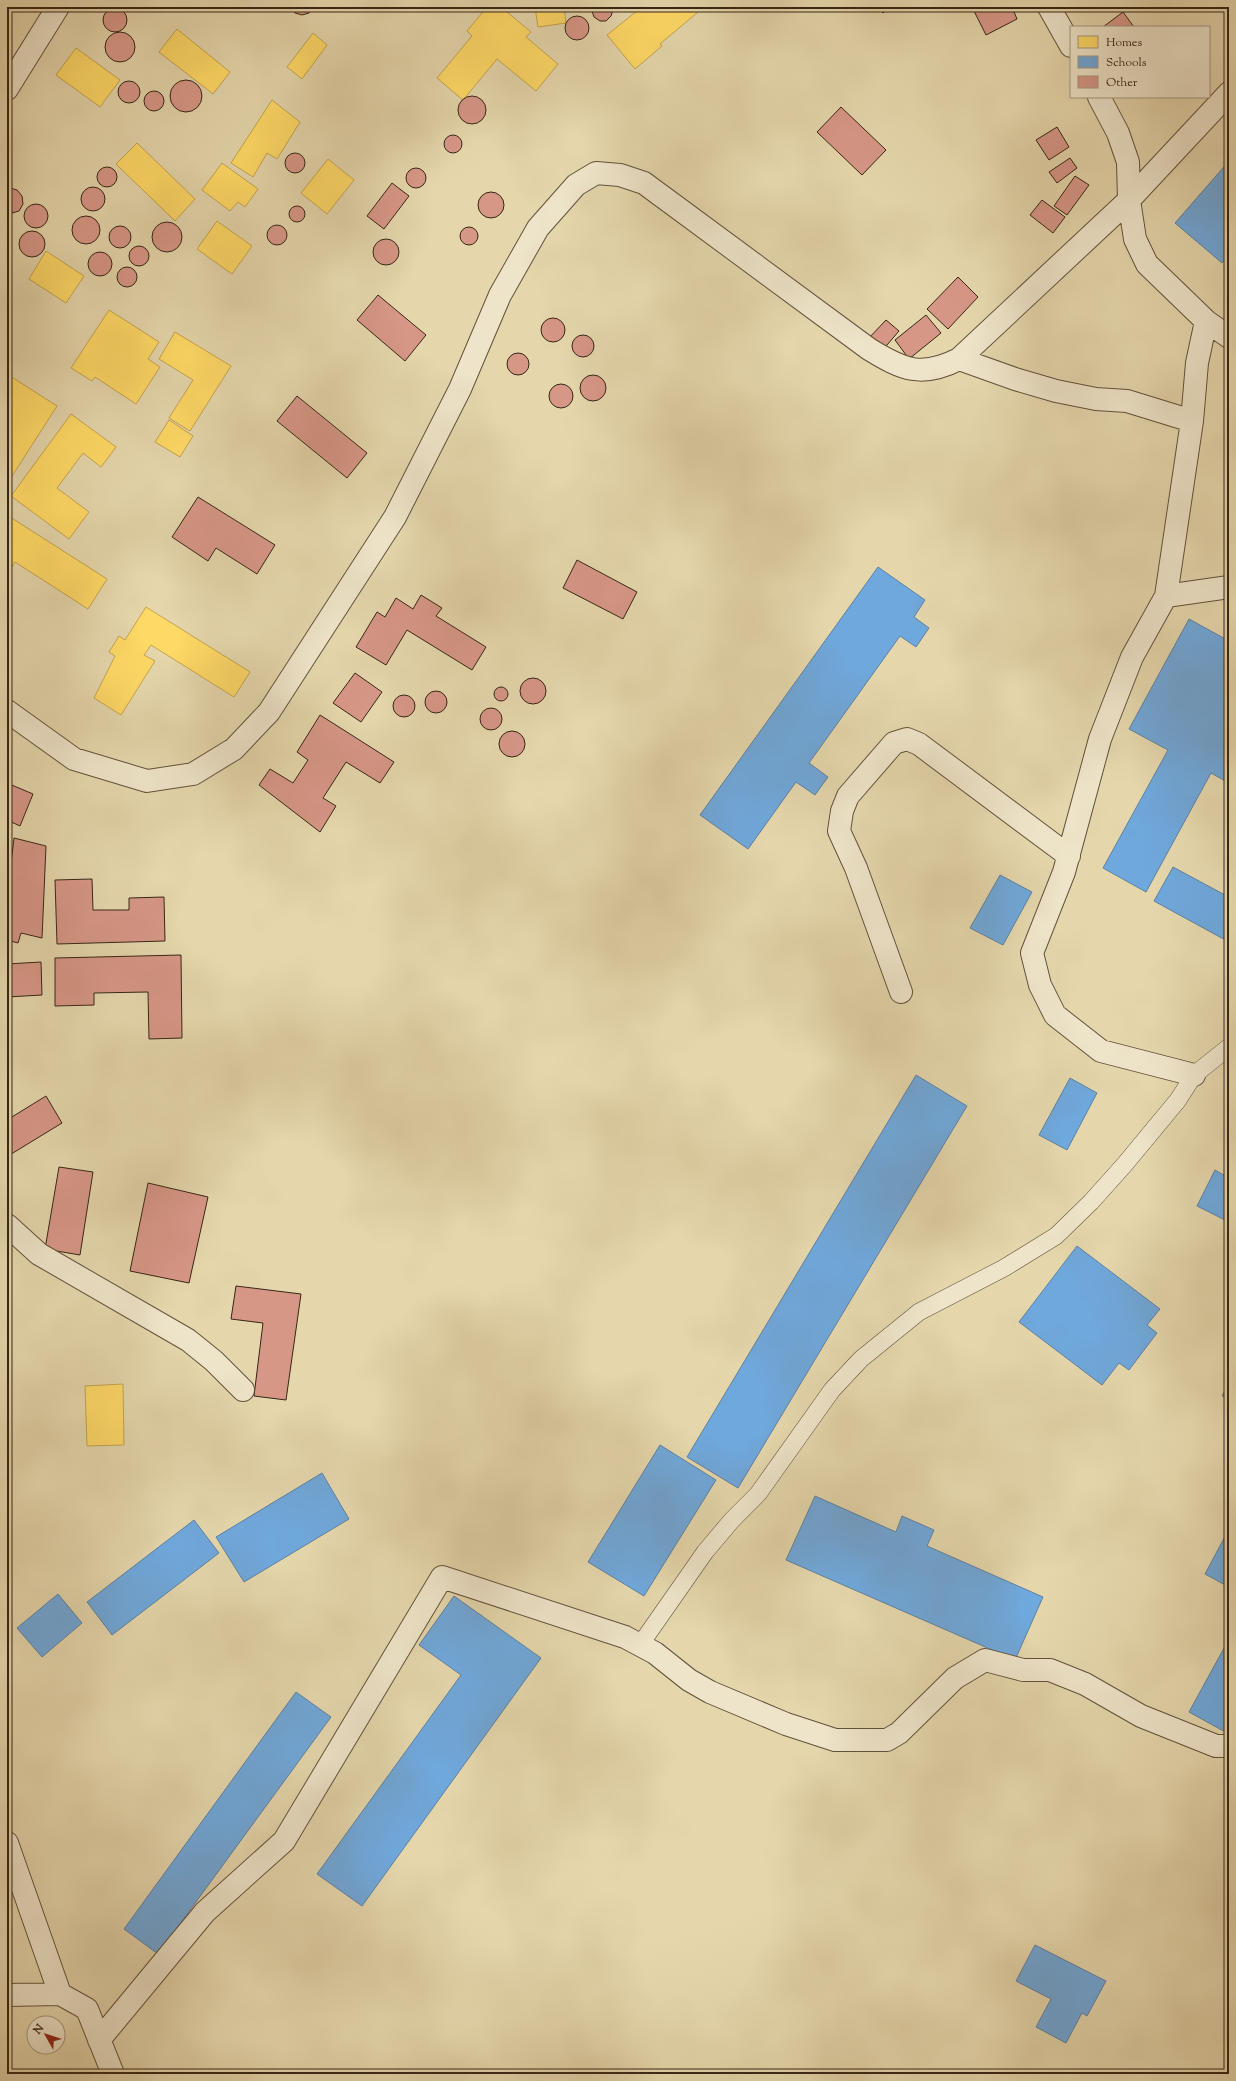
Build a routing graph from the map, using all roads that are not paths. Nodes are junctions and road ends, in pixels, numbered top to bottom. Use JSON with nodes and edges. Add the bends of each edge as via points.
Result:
{"nodes":[{"id":1,"x":58,"y":7,"type":"edge"},
{"id":2,"x":1049,"y":7,"type":"edge"},
{"id":3,"x":1070,"y":44,"type":"edge"},
{"id":4,"x":33,"y":47,"type":"junction"},
{"id":5,"x":7,"y":56,"type":"edge"},
{"id":6,"x":7,"y":89,"type":"edge"},
{"id":7,"x":1229,"y":93,"type":"edge"},
{"id":8,"x":1099,"y":98,"type":"edge"},
{"id":9,"x":1129,"y":200,"type":"junction"},
{"id":10,"x":1206,"y":321,"type":"junction"},
{"id":11,"x":1229,"y":337,"type":"edge"},
{"id":12,"x":959,"y":359,"type":"junction"},
{"id":13,"x":1192,"y":421,"type":"junction"},
{"id":14,"x":1229,"y":587,"type":"edge"},
{"id":15,"x":1166,"y":596,"type":"junction"},
{"id":16,"x":7,"y":711,"type":"edge"},
{"id":17,"x":1069,"y":856,"type":"junction"},
{"id":18,"x":901,"y":992,"type":"dead end"},
{"id":19,"x":1229,"y":1047,"type":"edge"},
{"id":20,"x":1194,"y":1075,"type":"junction"},
{"id":21,"x":7,"y":1225,"type":"edge"},
{"id":22,"x":243,"y":1390,"type":"dead end"},
{"id":23,"x":640,"y":1645,"type":"junction"},
{"id":24,"x":1229,"y":1746,"type":"edge"},
{"id":25,"x":7,"y":1843,"type":"edge"},
{"id":26,"x":60,"y":1994,"type":"junction"},
{"id":27,"x":7,"y":1995,"type":"edge"},
{"id":28,"x":99,"y":2040,"type":"junction"},
{"id":29,"x":113,"y":2074,"type":"edge"}],
"edges":[{"from":1,"to":4,"type":"street"},
{"from":2,"to":3,"type":"street"},
{"from":4,"to":5,"type":"street"},
{"from":4,"to":6,"type":"street"},
{"from":7,"to":9,"type":"street"},
{"from":8,"to":9,"type":"street","via":[[1118,133],[1128,162]]},
{"from":9,"to":10,"type":"street","via":[[1135,239],[1147,264]]},
{"from":9,"to":12,"type":"street"},
{"from":10,"to":11,"type":"street"},
{"from":10,"to":13,"type":"street","via":[[1197,362]]},
{"from":12,"to":13,"type":"street","via":[[1015,380],[1056,391],[1096,399],[1127,401]]},
{"from":12,"to":16,"type":"street","via":[[943,367],[926,371],[893,364],[862,344],[644,183],[620,175],[596,173],[576,185],[538,228],[500,295],[460,389],[395,518],[269,712],[234,749],[193,774],[147,781],[74,759]]},
{"from":13,"to":15,"type":"street"},
{"from":14,"to":15,"type":"street"},
{"from":15,"to":17,"type":"street","via":[[1132,657],[1100,739]]},
{"from":17,"to":18,"type":"street","via":[[920,744],[907,739],[894,744],[848,796],[842,811],[839,831],[856,868]]},
{"from":17,"to":20,"type":"street","via":[[1032,953],[1040,985],[1055,1015],[1101,1051]]},
{"from":19,"to":20,"type":"lane"},
{"from":20,"to":23,"type":"lane","via":[[1178,1100],[1126,1164],[1056,1236],[1004,1268],[919,1312],[861,1358],[832,1390],[758,1494],[705,1552]]},
{"from":21,"to":22,"type":"street","via":[[39,1254],[188,1340]]},
{"from":23,"to":24,"type":"street","via":[[710,1692],[786,1724],[835,1740],[886,1740],[899,1733],[955,1678],[985,1660],[1023,1670],[1050,1670],[1085,1684],[1141,1716],[1216,1746]]},
{"from":23,"to":28,"type":"street","via":[[572,1618],[442,1577],[284,1842],[206,1912]]},
{"from":25,"to":26,"type":"street"},
{"from":26,"to":27,"type":"street"},
{"from":26,"to":28,"type":"street","via":[[87,2009]]},
{"from":28,"to":29,"type":"street"}]}
